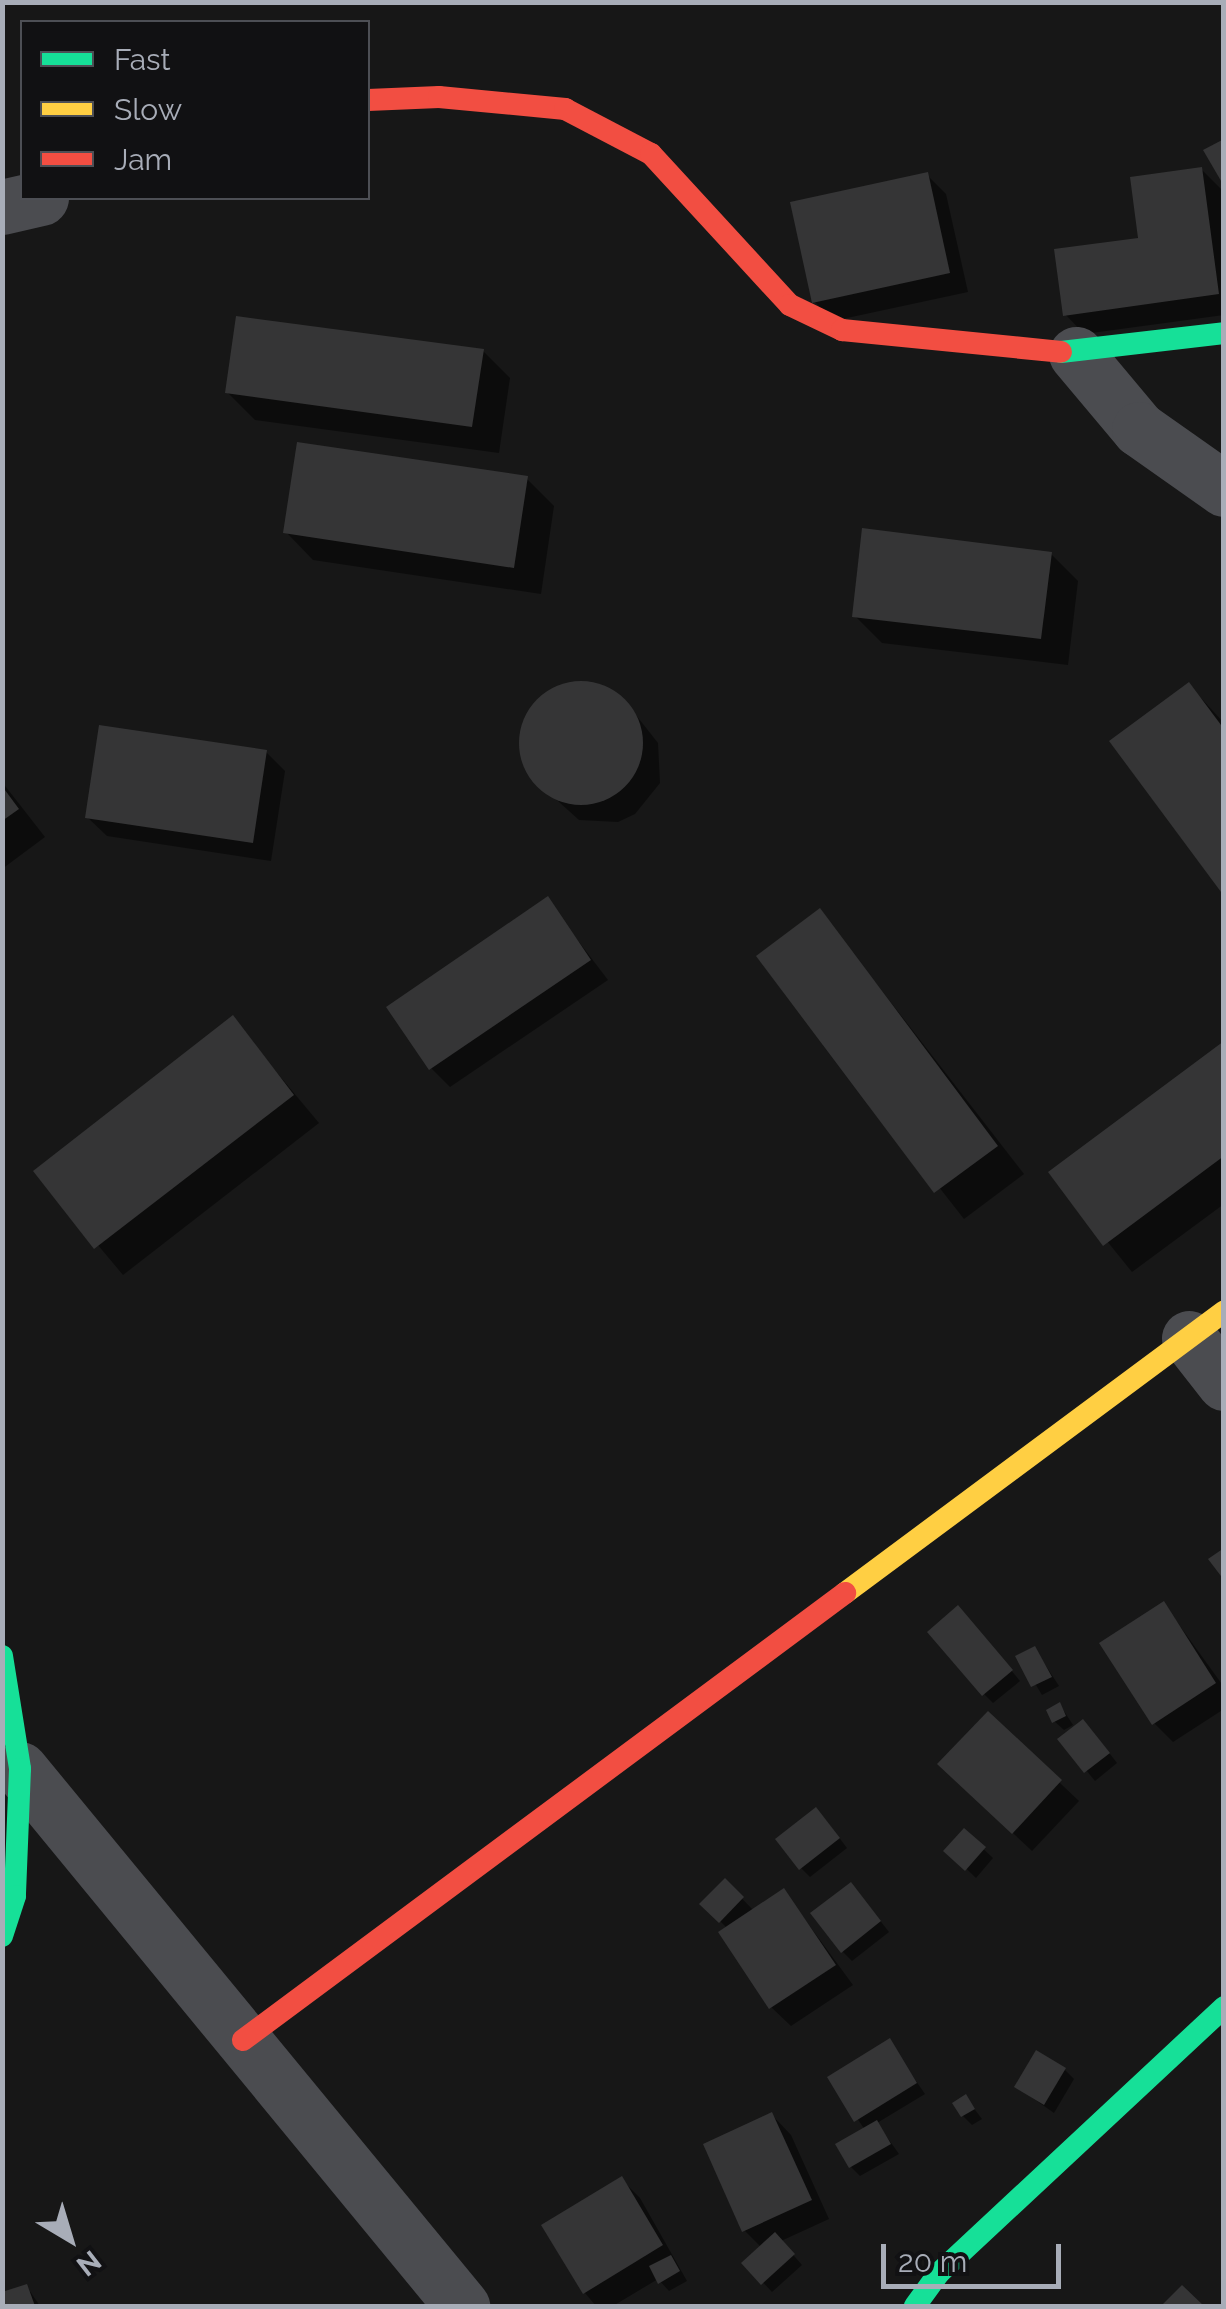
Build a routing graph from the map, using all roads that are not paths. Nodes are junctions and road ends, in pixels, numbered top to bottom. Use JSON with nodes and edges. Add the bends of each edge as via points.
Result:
{"nodes":[{"id":1,"x":370,"y":100,"type":"edge"},
{"id":2,"x":32,"y":200,"type":"edge"},
{"id":3,"x":2,"y":207,"type":"edge"},
{"id":4,"x":1224,"y":333,"type":"edge"},
{"id":5,"x":1076,"y":354,"type":"junction"},
{"id":6,"x":1224,"y":489,"type":"edge"},
{"id":7,"x":1206,"y":1325,"type":"edge"},
{"id":8,"x":1224,"y":1382,"type":"edge"},
{"id":9,"x":2,"y":1656,"type":"edge"},
{"id":10,"x":20,"y":1769,"type":"junction"},
{"id":11,"x":2,"y":1936,"type":"edge"},
{"id":12,"x":1224,"y":2007,"type":"edge"},
{"id":13,"x":243,"y":2040,"type":"junction"},
{"id":14,"x":462,"y":2306,"type":"edge"},
{"id":15,"x":915,"y":2306,"type":"edge"}],
"edges":[{"from":1,"to":5,"type":"street","via":[[438,97],[565,109],[651,154],[790,305],[842,330]]},
{"from":2,"to":3,"type":"street"},
{"from":4,"to":5,"type":"street"},
{"from":5,"to":6,"type":"street","via":[[1139,430]]},
{"from":7,"to":8,"type":"street"},
{"from":7,"to":13,"type":"street"},
{"from":9,"to":10,"type":"street"},
{"from":10,"to":11,"type":"street","via":[[15,1896]]},
{"from":10,"to":13,"type":"street"},
{"from":12,"to":15,"type":"street","via":[[939,2273]]},
{"from":13,"to":14,"type":"street"}]}
